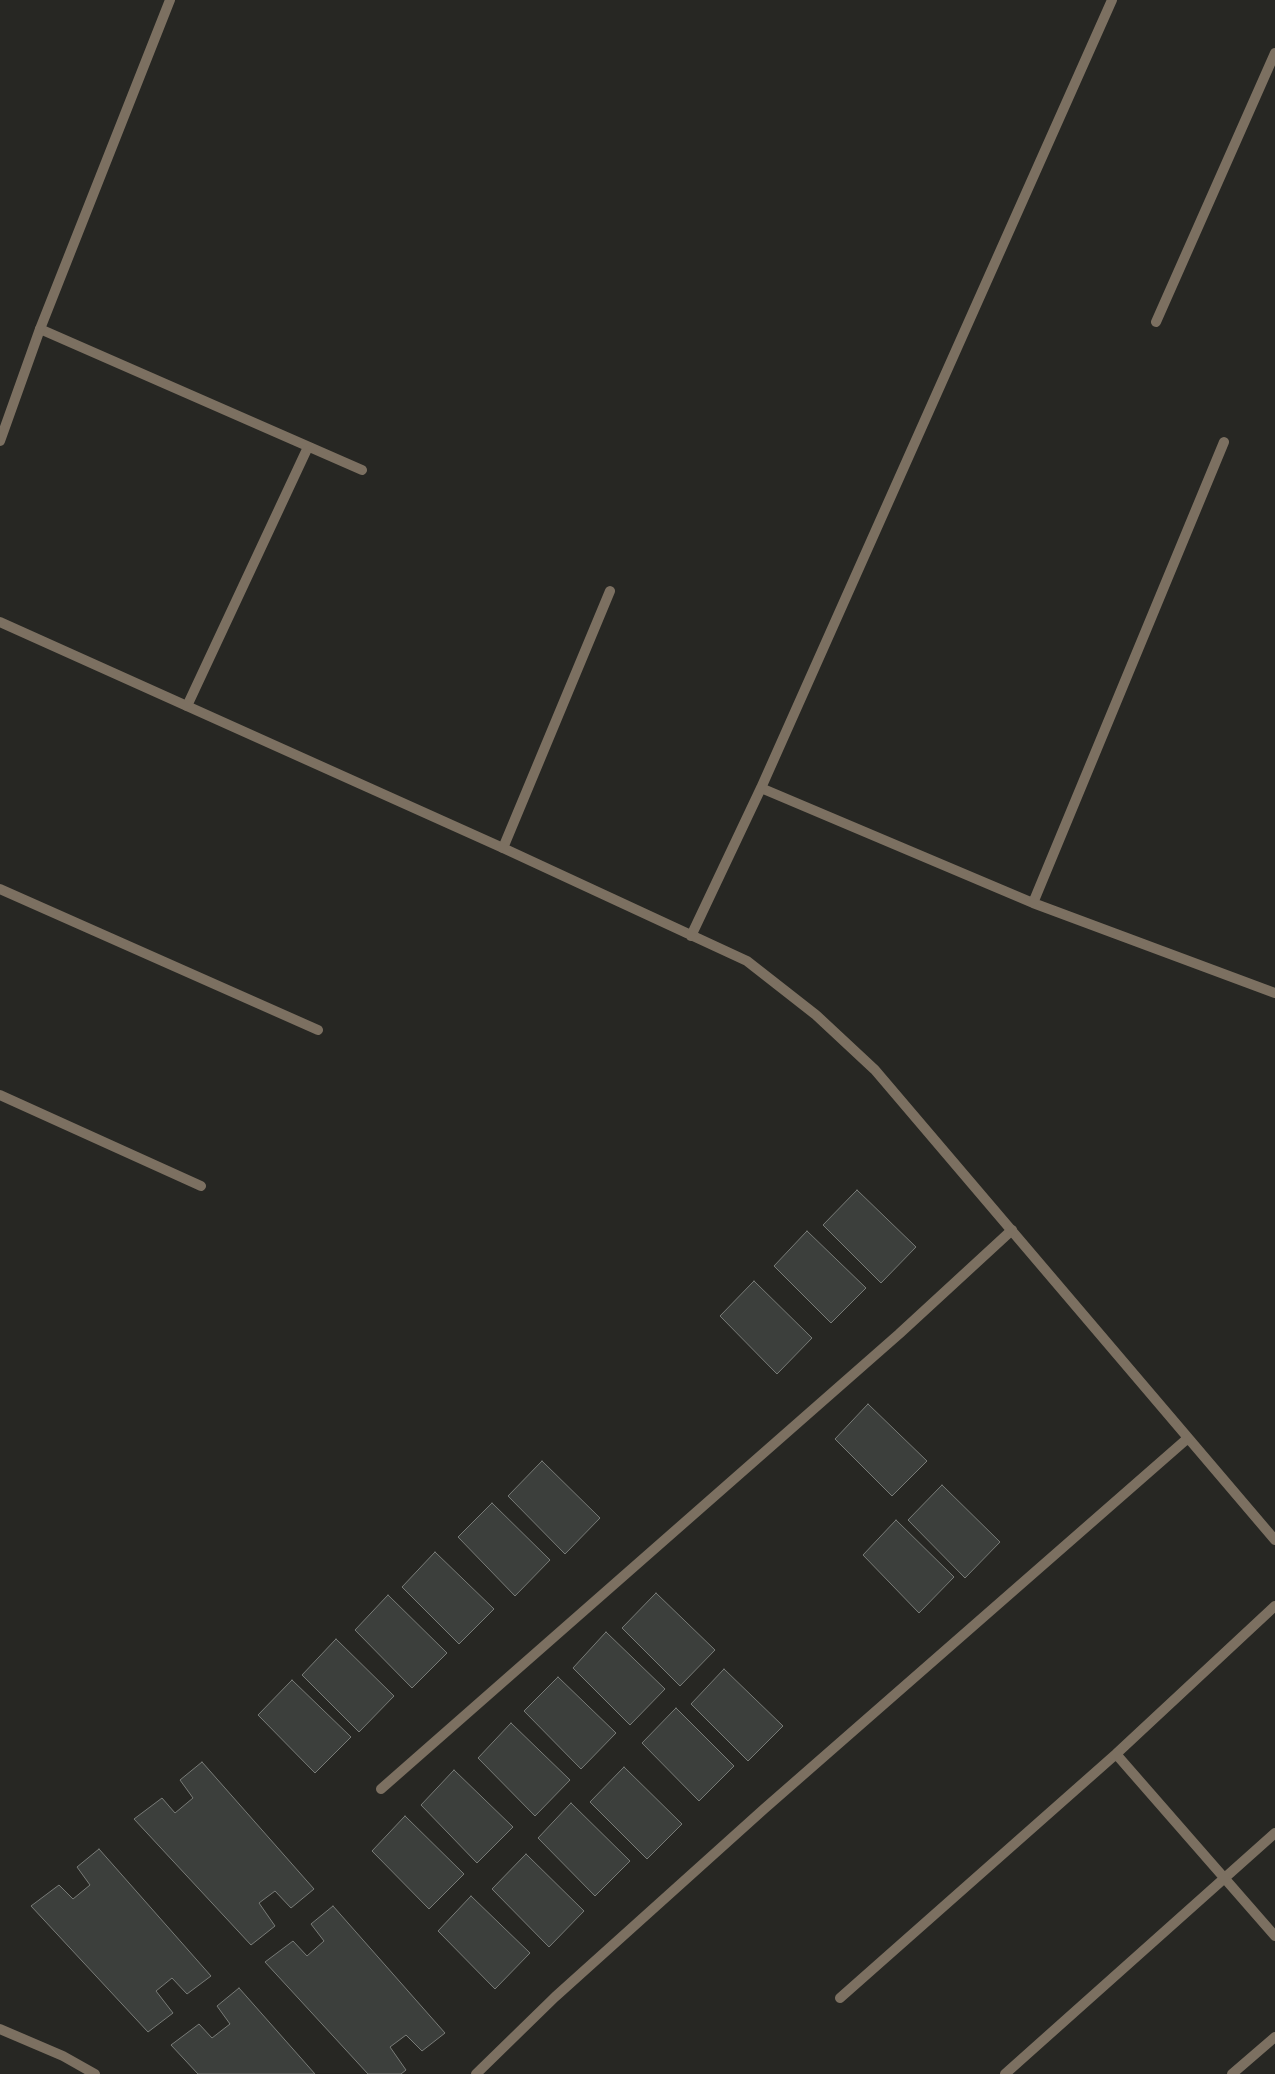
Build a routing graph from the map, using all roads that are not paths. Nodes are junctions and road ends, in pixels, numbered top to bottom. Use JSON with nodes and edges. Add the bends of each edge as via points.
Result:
{"nodes":[{"id":1,"x":170,"y":0,"type":"edge"},
{"id":2,"x":1112,"y":0,"type":"edge"},
{"id":3,"x":1275,"y":54,"type":"edge"},
{"id":4,"x":1156,"y":322,"type":"dead end"},
{"id":5,"x":40,"y":329,"type":"junction"},
{"id":6,"x":0,"y":442,"type":"edge"},
{"id":7,"x":1224,"y":442,"type":"dead end"},
{"id":8,"x":308,"y":446,"type":"junction"},
{"id":9,"x":362,"y":470,"type":"dead end"},
{"id":10,"x":610,"y":591,"type":"dead end"},
{"id":11,"x":0,"y":622,"type":"edge"},
{"id":12,"x":187,"y":706,"type":"junction"},
{"id":13,"x":761,"y":788,"type":"junction"},
{"id":14,"x":503,"y":848,"type":"junction"},
{"id":15,"x":0,"y":889,"type":"edge"},
{"id":16,"x":1033,"y":904,"type":"junction"},
{"id":17,"x":691,"y":936,"type":"junction"},
{"id":18,"x":1275,"y":993,"type":"edge"},
{"id":19,"x":318,"y":1030,"type":"dead end"},
{"id":20,"x":0,"y":1095,"type":"edge"},
{"id":21,"x":201,"y":1186,"type":"dead end"},
{"id":22,"x":1012,"y":1230,"type":"junction"},
{"id":23,"x":1188,"y":1438,"type":"junction"},
{"id":24,"x":1275,"y":1540,"type":"edge"},
{"id":25,"x":1275,"y":1606,"type":"edge"},
{"id":26,"x":1116,"y":1754,"type":"junction"},
{"id":27,"x":381,"y":1789,"type":"dead end"},
{"id":28,"x":1275,"y":1833,"type":"edge"},
{"id":29,"x":1224,"y":1878,"type":"junction"},
{"id":30,"x":1275,"y":1936,"type":"edge"},
{"id":31,"x":840,"y":1998,"type":"dead end"},
{"id":32,"x":0,"y":2029,"type":"edge"},
{"id":33,"x":1275,"y":2036,"type":"edge"},
{"id":34,"x":95,"y":2074,"type":"edge"},
{"id":35,"x":476,"y":2074,"type":"edge"},
{"id":36,"x":1005,"y":2074,"type":"edge"},
{"id":37,"x":1232,"y":2074,"type":"edge"}],
"edges":[{"from":1,"to":5,"type":"street"},
{"from":2,"to":13,"type":"street"},
{"from":3,"to":4,"type":"street"},
{"from":5,"to":6,"type":"street"},
{"from":5,"to":8,"type":"street"},
{"from":7,"to":16,"type":"street"},
{"from":8,"to":9,"type":"street"},
{"from":8,"to":12,"type":"street"},
{"from":10,"to":14,"type":"street"},
{"from":11,"to":12,"type":"street"},
{"from":12,"to":14,"type":"street"},
{"from":13,"to":16,"type":"street"},
{"from":13,"to":17,"type":"street"},
{"from":14,"to":17,"type":"street"},
{"from":15,"to":19,"type":"street"},
{"from":16,"to":18,"type":"street"},
{"from":17,"to":22,"type":"street","via":[[747,961],[816,1015],[875,1070]]},
{"from":20,"to":21,"type":"street"},
{"from":22,"to":23,"type":"street"},
{"from":22,"to":27,"type":"street","via":[[899,1334]]},
{"from":23,"to":24,"type":"street"},
{"from":23,"to":35,"type":"street","via":[[764,1809],[555,1997]]},
{"from":25,"to":26,"type":"street"},
{"from":26,"to":29,"type":"street"},
{"from":26,"to":31,"type":"street"},
{"from":28,"to":29,"type":"street"},
{"from":29,"to":30,"type":"street"},
{"from":29,"to":36,"type":"street"},
{"from":32,"to":34,"type":"street","via":[[63,2056]]},
{"from":33,"to":37,"type":"street"}]}
